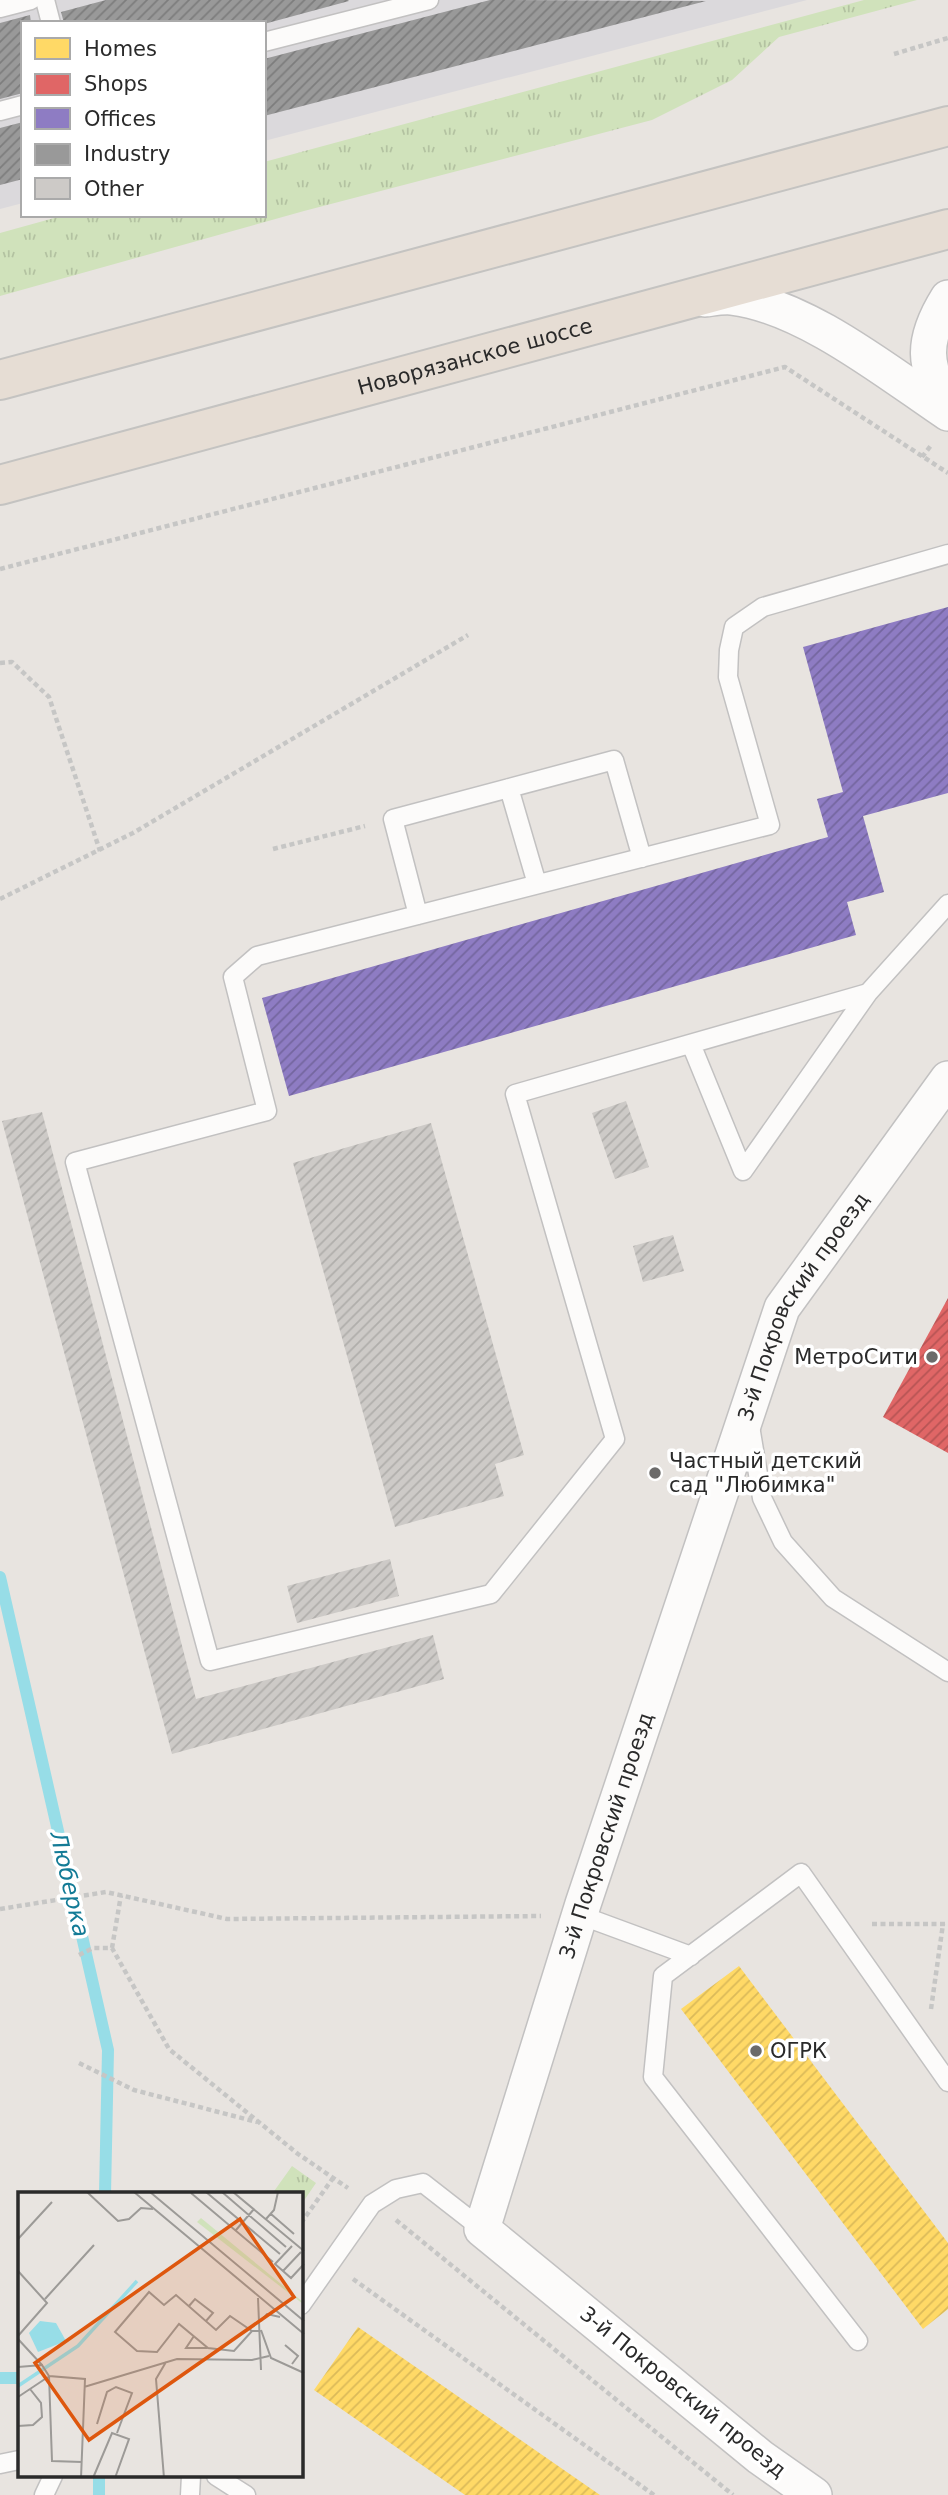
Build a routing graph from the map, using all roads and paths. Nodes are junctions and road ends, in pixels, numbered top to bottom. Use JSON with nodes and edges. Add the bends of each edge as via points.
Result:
{"nodes":[{"id":1,"x":31,"y":0,"type":"edge"},
{"id":2,"x":45,"y":0,"type":"edge"},
{"id":3,"x":429,"y":0,"type":"edge"},
{"id":4,"x":0,"y":8,"type":"edge"},
{"id":5,"x":50,"y":21,"type":"edge"},
{"id":6,"x":948,"y":38,"type":"edge"},
{"id":7,"x":266,"y":41,"type":"edge"},
{"id":8,"x":894,"y":54,"type":"dead end"},
{"id":9,"x":21,"y":106,"type":"edge"},
{"id":10,"x":0,"y":111,"type":"edge"},
{"id":11,"x":948,"y":126,"type":"edge"},
{"id":12,"x":948,"y":229,"type":"edge"},
{"id":13,"x":948,"y":298,"type":"edge"},
{"id":14,"x":674,"y":303,"type":"junction"},
{"id":15,"x":0,"y":380,"type":"edge"},
{"id":16,"x":948,"y":411,"type":"edge"},
{"id":17,"x":948,"y":473,"type":"edge"},
{"id":18,"x":0,"y":485,"type":"edge"},
{"id":19,"x":948,"y":554,"type":"edge"},
{"id":20,"x":0,"y":569,"type":"edge"},
{"id":21,"x":468,"y":635,"type":"dead end"},
{"id":22,"x":0,"y":663,"type":"edge"},
{"id":23,"x":509,"y":788,"type":"junction"},
{"id":24,"x":394,"y":819,"type":"junction"},
{"id":25,"x":273,"y":849,"type":"dead end"},
{"id":26,"x":100,"y":851,"type":"junction"},
{"id":27,"x":642,"y":858,"type":"junction"},
{"id":28,"x":537,"y":884,"type":"junction"},
{"id":29,"x":0,"y":899,"type":"edge"},
{"id":30,"x":948,"y":904,"type":"edge"},
{"id":31,"x":418,"y":915,"type":"junction"},
{"id":32,"x":868,"y":993,"type":"junction"},
{"id":33,"x":691,"y":1044,"type":"junction"},
{"id":34,"x":948,"y":1079,"type":"edge"},
{"id":35,"x":748,"y":1412,"type":"junction"},
{"id":36,"x":948,"y":1672,"type":"edge"},
{"id":37,"x":121,"y":1895,"type":"junction"},
{"id":38,"x":0,"y":1909,"type":"edge"},
{"id":39,"x":582,"y":1910,"type":"junction"},
{"id":40,"x":836,"y":1923,"type":"junction"},
{"id":41,"x":945,"y":1924,"type":"edge"},
{"id":42,"x":112,"y":1948,"type":"junction"},
{"id":43,"x":79,"y":1955,"type":"dead end"},
{"id":44,"x":691,"y":1956,"type":"junction"},
{"id":45,"x":922,"y":2044,"type":"junction"},
{"id":46,"x":79,"y":2063,"type":"dead end"},
{"id":47,"x":948,"y":2082,"type":"edge"},
{"id":48,"x":260,"y":2123,"type":"junction"},
{"id":49,"x":333,"y":2178,"type":"junction"},
{"id":50,"x":372,"y":2204,"type":"junction"},
{"id":51,"x":303,"y":2220,"type":"edge"},
{"id":52,"x":388,"y":2229,"type":"dead end"},
{"id":53,"x":482,"y":2229,"type":"junction"},
{"id":54,"x":360,"y":2269,"type":"dead end"},
{"id":55,"x":303,"y":2302,"type":"edge"},
{"id":56,"x":858,"y":2341,"type":"dead end"},
{"id":57,"x":18,"y":2460,"type":"edge"},
{"id":58,"x":0,"y":2464,"type":"edge"},
{"id":59,"x":53,"y":2478,"type":"edge"},
{"id":60,"x":219,"y":2478,"type":"edge"},
{"id":61,"x":44,"y":2495,"type":"edge"},
{"id":62,"x":246,"y":2495,"type":"edge"},
{"id":63,"x":654,"y":2495,"type":"edge"},
{"id":64,"x":733,"y":2495,"type":"edge"},
{"id":65,"x":814,"y":2495,"type":"edge"}],
"edges":[{"from":1,"to":4,"type":"lane"},
{"from":2,"to":5,"type":"lane"},
{"from":3,"to":7,"type":"lane"},
{"from":6,"to":8,"type":"path"},
{"from":9,"to":10,"type":"lane"},
{"from":11,"to":15,"type":"highway"},
{"from":12,"to":14,"type":"highway","name":"Новорязанское шоссе"},
{"from":13,"to":16,"type":"street","via":[[935,318],[927,350],[933,383]]},
{"from":14,"to":16,"type":"street","via":[[730,296],[776,309],[817,326]]},
{"from":14,"to":18,"type":"highway","name":"Новорязанское шоссе"},
{"from":17,"to":20,"type":"path","via":[[785,367]]},
{"from":19,"to":27,"type":"lane","via":[[763,607],[734,627],[728,677],[770,825]]},
{"from":21,"to":26,"type":"path"},
{"from":22,"to":26,"type":"path","via":[[12,662],[49,697]]},
{"from":23,"to":24,"type":"lane"},
{"from":23,"to":27,"type":"lane","via":[[614,760]]},
{"from":23,"to":28,"type":"lane"},
{"from":24,"to":25,"type":"path"},
{"from":24,"to":31,"type":"lane"},
{"from":26,"to":29,"type":"path"},
{"from":27,"to":28,"type":"lane"},
{"from":28,"to":31,"type":"lane"},
{"from":30,"to":32,"type":"lane"},
{"from":31,"to":33,"type":"lane","via":[[257,956],[233,977],[267,1111],[75,1162],[210,1661],[491,1594],[615,1439],[515,1094]]},
{"from":32,"to":33,"type":"lane"},
{"from":32,"to":33,"type":"lane","via":[[743,1171]]},
{"from":34,"to":35,"type":"street","name":"3-й Покровский проезд","via":[[782,1308]]},
{"from":35,"to":36,"type":"lane","via":[[762,1498],[783,1542],[834,1598]]},
{"from":35,"to":39,"type":"street","name":"3-й Покровский проезд"},
{"from":37,"to":38,"type":"path","via":[[106,1892]]},
{"from":37,"to":39,"type":"path","via":[[227,1919],[540,1917]]},
{"from":37,"to":42,"type":"path"},
{"from":39,"to":44,"type":"lane"},
{"from":39,"to":53,"type":"street","name":"3-й Покровский проезд"},
{"from":40,"to":41,"type":"path"},
{"from":40,"to":44,"type":"lane","via":[[801,1873]]},
{"from":40,"to":45,"type":"lane"},
{"from":41,"to":45,"type":"path"},
{"from":42,"to":43,"type":"path","via":[[93,1948]]},
{"from":42,"to":48,"type":"path","via":[[169,2049]]},
{"from":44,"to":56,"type":"lane","via":[[663,1976],[653,2077]]},
{"from":45,"to":47,"type":"lane"},
{"from":46,"to":48,"type":"path","via":[[134,2090]]},
{"from":48,"to":49,"type":"path"},
{"from":49,"to":50,"type":"path"},
{"from":49,"to":51,"type":"path"},
{"from":50,"to":53,"type":"lane","via":[[396,2189],[423,2183]]},
{"from":50,"to":55,"type":"lane"},
{"from":52,"to":64,"type":"path","via":[[395,2219]]},
{"from":53,"to":65,"type":"street","name":"3-й Покровский проезд","via":[[760,2457]]},
{"from":54,"to":63,"type":"path","via":[[353,2279]]},
{"from":57,"to":58,"type":"lane"},
{"from":59,"to":61,"type":"lane"},
{"from":60,"to":62,"type":"lane"}]}
